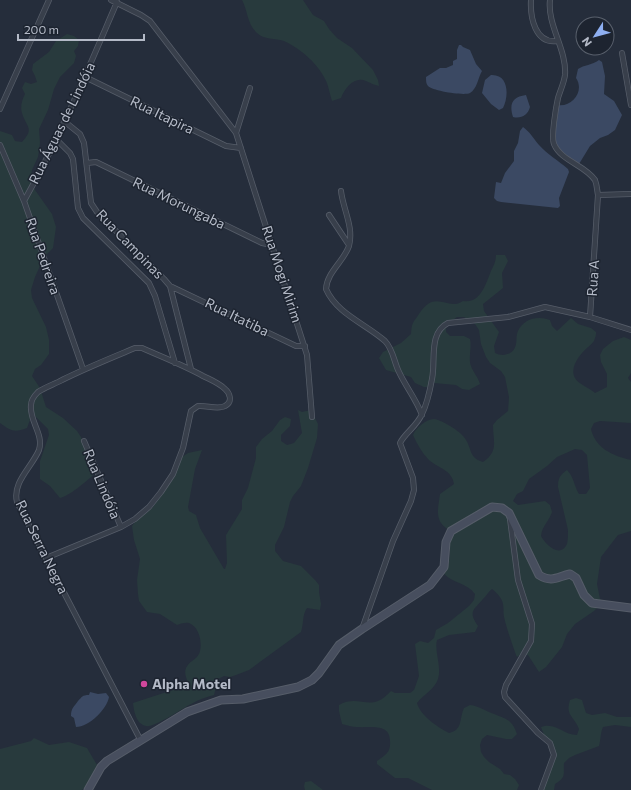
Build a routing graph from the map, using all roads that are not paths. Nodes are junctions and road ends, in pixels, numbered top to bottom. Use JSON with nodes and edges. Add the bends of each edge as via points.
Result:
{"nodes":[{"id":1,"x":49,"y":0,"type":"edge"},
{"id":2,"x":111,"y":0,"type":"edge"},
{"id":3,"x":531,"y":0,"type":"edge"},
{"id":4,"x":550,"y":0,"type":"edge"},
{"id":5,"x":117,"y":1,"type":"edge"},
{"id":6,"x":557,"y":40,"type":"junction"},
{"id":7,"x":622,"y":53,"type":"dead end"},
{"id":8,"x":85,"y":77,"type":"junction"},
{"id":9,"x":250,"y":88,"type":"dead end"},
{"id":10,"x":631,"y":105,"type":"edge"},
{"id":11,"x":0,"y":109,"type":"edge"},
{"id":12,"x":64,"y":121,"type":"junction"},
{"id":13,"x":236,"y":133,"type":"junction"},
{"id":14,"x":56,"y":139,"type":"junction"},
{"id":15,"x":0,"y":145,"type":"edge"},
{"id":16,"x":241,"y":148,"type":"junction"},
{"id":17,"x":87,"y":163,"type":"junction"},
{"id":18,"x":341,"y":191,"type":"dead end"},
{"id":19,"x":631,"y":194,"type":"edge"},
{"id":20,"x":598,"y":195,"type":"junction"},
{"id":21,"x":24,"y":201,"type":"junction"},
{"id":22,"x":329,"y":215,"type":"dead end"},
{"id":23,"x":272,"y":245,"type":"junction"},
{"id":24,"x":349,"y":245,"type":"junction"},
{"id":25,"x":170,"y":286,"type":"junction"},
{"id":26,"x":590,"y":317,"type":"junction"},
{"id":27,"x":631,"y":330,"type":"edge"},
{"id":28,"x":305,"y":346,"type":"junction"},
{"id":29,"x":175,"y":362,"type":"junction"},
{"id":30,"x":83,"y":369,"type":"junction"},
{"id":31,"x":191,"y":369,"type":"junction"},
{"id":32,"x":422,"y":414,"type":"junction"},
{"id":33,"x":312,"y":417,"type":"dead end"},
{"id":34,"x":84,"y":441,"type":"dead end"},
{"id":35,"x":509,"y":513,"type":"junction"},
{"id":36,"x":121,"y":527,"type":"junction"},
{"id":37,"x":46,"y":558,"type":"junction"},
{"id":38,"x":631,"y":608,"type":"edge"},
{"id":39,"x":362,"y":629,"type":"junction"},
{"id":40,"x":141,"y":741,"type":"junction"},
{"id":41,"x":88,"y":790,"type":"edge"},
{"id":42,"x":541,"y":790,"type":"edge"}],
"edges":[{"from":1,"to":11,"type":"street"},
{"from":2,"to":5,"type":"street","name":"Rua Mogi Mirim"},
{"from":3,"to":6,"type":"street","via":[[531,15],[539,35],[550,42]]},
{"from":4,"to":6,"type":"street"},
{"from":5,"to":8,"type":"street","name":"Rua Águas de Lindóia"},
{"from":5,"to":13,"type":"street","name":"Rua Mogi Mirim","via":[[150,21]]},
{"from":6,"to":20,"type":"street","via":[[565,74],[558,99],[553,141],[558,151],[594,180]]},
{"from":7,"to":10,"type":"street"},
{"from":8,"to":12,"type":"street","name":"Rua Águas de Lindóia"},
{"from":8,"to":16,"type":"street","name":"Rua Itapira","via":[[226,146]]},
{"from":9,"to":13,"type":"street"},
{"from":12,"to":14,"type":"street","name":"Rua Águas de Lindóia"},
{"from":12,"to":17,"type":"street","name":"Rua Campinas","via":[[80,134]]},
{"from":13,"to":16,"type":"street","name":"Rua Mogi Mirim"},
{"from":14,"to":21,"type":"street","name":"Rua Águas de Lindóia"},
{"from":14,"to":29,"type":"street","name":"Rua Campinas","via":[[73,159],[78,208],[83,218],[149,283]]},
{"from":15,"to":21,"type":"street","name":"Rua Pedreira"},
{"from":16,"to":23,"type":"street","name":"Rua Mogi Mirim"},
{"from":17,"to":23,"type":"street","name":"Rua Morungaba","via":[[96,162],[262,243]]},
{"from":17,"to":25,"type":"street","name":"Rua Campinas","via":[[91,202],[96,212]]},
{"from":18,"to":24,"type":"street","via":[[350,231]]},
{"from":19,"to":20,"type":"street"},
{"from":20,"to":26,"type":"street","name":"Rua A"},
{"from":21,"to":30,"type":"street","name":"Rua Pedreira"},
{"from":22,"to":24,"type":"street"},
{"from":23,"to":28,"type":"street","name":"Rua Mogi Mirim"},
{"from":24,"to":32,"type":"street","via":[[326,289],[342,309],[386,342],[398,371]]},
{"from":25,"to":28,"type":"street","name":"Rua Itatiba","via":[[296,346]]},
{"from":25,"to":31,"type":"street","name":"Rua Campinas"},
{"from":26,"to":27,"type":"street"},
{"from":26,"to":32,"type":"street","via":[[545,307],[508,317],[459,321],[445,325],[436,337],[432,378]]},
{"from":28,"to":33,"type":"street","name":"Rua Mogi Mirim"},
{"from":29,"to":30,"type":"street","name":"Rua Serra Negra","via":[[142,348],[136,348]]},
{"from":29,"to":31,"type":"street","name":"Rua Serra Negra"},
{"from":30,"to":37,"type":"street","name":"Rua Serra Negra","via":[[37,393],[31,404],[40,445],[18,484],[16,496]]},
{"from":31,"to":36,"type":"street","via":[[222,386],[229,394],[229,403],[222,408],[203,405],[191,411],[183,448],[173,474],[149,507]]},
{"from":32,"to":39,"type":"street","via":[[400,443],[413,478],[414,490]]},
{"from":34,"to":36,"type":"street","name":"Rua Lindóia"},
{"from":35,"to":38,"type":"street","via":[[539,575],[552,580],[570,574],[576,578],[584,595],[592,603]]},
{"from":35,"to":39,"type":"street","via":[[502,508],[492,507],[451,531],[446,542],[444,567],[430,585]]},
{"from":35,"to":42,"type":"street","via":[[518,580],[532,624],[531,641],[504,692],[505,697],[550,743],[554,755]]},
{"from":36,"to":37,"type":"street"},
{"from":37,"to":40,"type":"street","name":"Rua Serra Negra"},
{"from":39,"to":40,"type":"street","via":[[339,645],[312,680],[298,687],[243,699],[221,700],[194,709]]},
{"from":40,"to":41,"type":"street","via":[[100,767]]}]}
